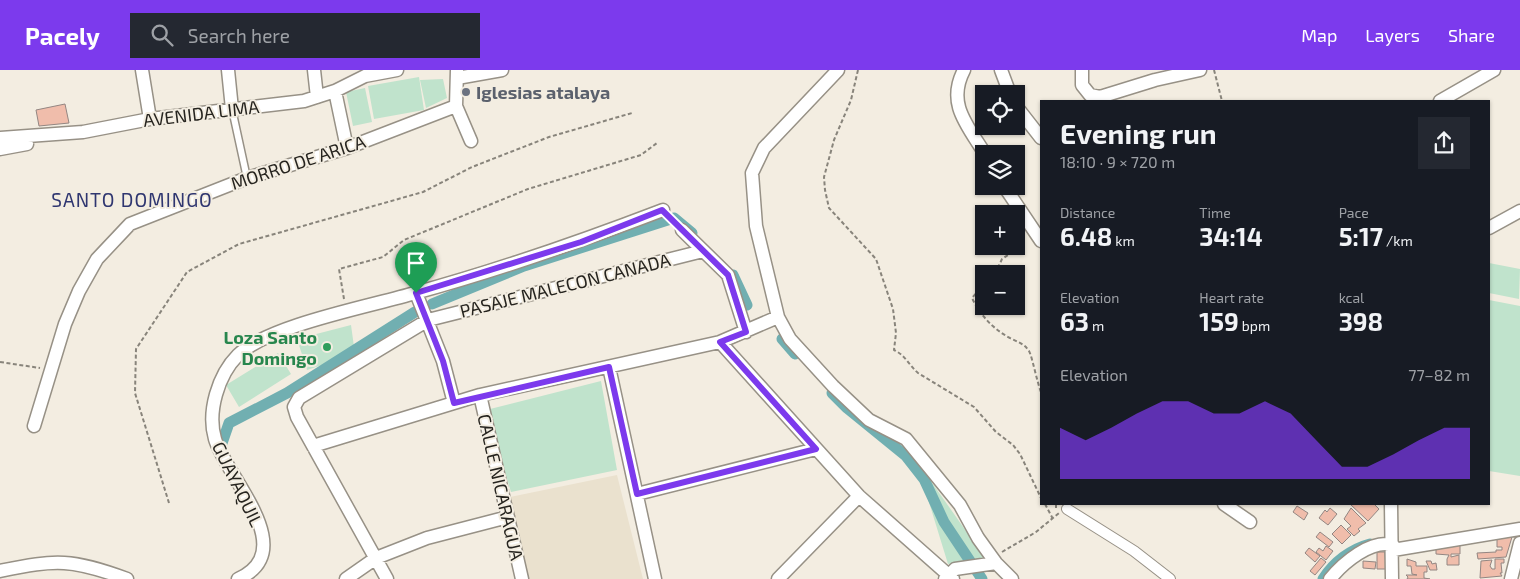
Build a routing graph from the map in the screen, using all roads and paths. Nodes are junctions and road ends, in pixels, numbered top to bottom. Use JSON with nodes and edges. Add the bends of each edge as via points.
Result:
{"nodes":[{"id":1,"x":142,"y":70,"type":"edge"},
{"id":2,"x":228,"y":70,"type":"edge"},
{"id":3,"x":314,"y":70,"type":"edge"},
{"id":4,"x":397,"y":70,"type":"edge"},
{"id":5,"x":502,"y":70,"type":"edge"},
{"id":6,"x":838,"y":70,"type":"edge"},
{"id":7,"x":858,"y":70,"type":"edge"},
{"id":8,"x":964,"y":70,"type":"edge"},
{"id":9,"x":1001,"y":70,"type":"edge"},
{"id":10,"x":1082,"y":70,"type":"edge"},
{"id":11,"x":1200,"y":70,"type":"edge"},
{"id":12,"x":1214,"y":70,"type":"edge"},
{"id":13,"x":1494,"y":70,"type":"edge"},
{"id":14,"x":457,"y":74,"type":"edge"},
{"id":15,"x":1007,"y":85,"type":"edge"},
{"id":16,"x":335,"y":90,"type":"junction"},
{"id":17,"x":317,"y":97,"type":"junction"},
{"id":18,"x":1222,"y":100,"type":"edge"},
{"id":19,"x":1442,"y":100,"type":"edge"},
{"id":20,"x":456,"y":106,"type":"junction"},
{"id":21,"x":232,"y":109,"type":"junction"},
{"id":22,"x":632,"y":113,"type":"dead end"},
{"id":23,"x":1025,"y":118,"type":"edge"},
{"id":24,"x":150,"y":119,"type":"junction"},
{"id":25,"x":83,"y":132,"type":"junction"},
{"id":26,"x":1040,"y":137,"type":"edge"},
{"id":27,"x":0,"y":138,"type":"edge"},
{"id":28,"x":471,"y":141,"type":"dead end"},
{"id":29,"x":657,"y":143,"type":"dead end"},
{"id":30,"x":980,"y":145,"type":"edge"},
{"id":31,"x":347,"y":148,"type":"junction"},
{"id":32,"x":0,"y":149,"type":"edge"},
{"id":33,"x":246,"y":178,"type":"junction"},
{"id":34,"x":1010,"y":195,"type":"edge"},
{"id":35,"x":662,"y":210,"type":"dead end"},
{"id":36,"x":1520,"y":211,"type":"edge"},
{"id":37,"x":1490,"y":227,"type":"edge"},
{"id":38,"x":682,"y":230,"type":"dead end"},
{"id":39,"x":1040,"y":240,"type":"edge"},
{"id":40,"x":703,"y":250,"type":"junction"},
{"id":41,"x":1008,"y":255,"type":"edge"},
{"id":42,"x":999,"y":265,"type":"edge"},
{"id":43,"x":416,"y":293,"type":"junction"},
{"id":44,"x":347,"y":311,"type":"junction"},
{"id":45,"x":983,"y":315,"type":"edge"},
{"id":46,"x":778,"y":317,"type":"junction"},
{"id":47,"x":428,"y":320,"type":"junction"},
{"id":48,"x":746,"y":332,"type":"junction"},
{"id":49,"x":720,"y":342,"type":"junction"},
{"id":50,"x":0,"y":362,"type":"edge"},
{"id":51,"x":609,"y":367,"type":"junction"},
{"id":52,"x":51,"y":370,"type":"junction"},
{"id":53,"x":1040,"y":389,"type":"edge"},
{"id":54,"x":480,"y":395,"type":"junction"},
{"id":55,"x":454,"y":403,"type":"junction"},
{"id":56,"x":34,"y":426,"type":"dead end"},
{"id":57,"x":314,"y":446,"type":"junction"},
{"id":58,"x":816,"y":449,"type":"junction"},
{"id":59,"x":637,"y":494,"type":"junction"},
{"id":60,"x":859,"y":496,"type":"junction"},
{"id":61,"x":1040,"y":496,"type":"edge"},
{"id":62,"x":169,"y":503,"type":"dead end"},
{"id":63,"x":1046,"y":505,"type":"edge"},
{"id":64,"x":1225,"y":505,"type":"edge"},
{"id":65,"x":1391,"y":505,"type":"edge"},
{"id":66,"x":1067,"y":509,"type":"joint"},
{"id":67,"x":508,"y":517,"type":"junction"},
{"id":68,"x":1053,"y":519,"type":"junction"},
{"id":69,"x":1250,"y":522,"type":"dead end"},
{"id":70,"x":1520,"y":529,"type":"edge"},
{"id":71,"x":1520,"y":543,"type":"edge"},
{"id":72,"x":1393,"y":548,"type":"junction"},
{"id":73,"x":376,"y":558,"type":"junction"},
{"id":74,"x":994,"y":560,"type":"junction"},
{"id":75,"x":0,"y":571,"type":"edge"},
{"id":76,"x":109,"y":576,"type":"edge"},
{"id":77,"x":949,"y":578,"type":"edge"},
{"id":78,"x":128,"y":579,"type":"edge"},
{"id":79,"x":238,"y":579,"type":"edge"},
{"id":80,"x":346,"y":579,"type":"edge"},
{"id":81,"x":387,"y":579,"type":"edge"},
{"id":82,"x":522,"y":579,"type":"edge"},
{"id":83,"x":655,"y":579,"type":"edge"},
{"id":84,"x":778,"y":579,"type":"edge"},
{"id":85,"x":1012,"y":579,"type":"edge"},
{"id":86,"x":1170,"y":579,"type":"edge"},
{"id":87,"x":1330,"y":579,"type":"edge"},
{"id":88,"x":1392,"y":579,"type":"edge"},
{"id":89,"x":1511,"y":579,"type":"edge"}],
"edges":[{"from":1,"to":24,"type":"street"},
{"from":2,"to":21,"type":"street"},
{"from":3,"to":17,"type":"street"},
{"from":4,"to":16,"type":"street","name":"AVENIDA LIMA","via":[[365,76]]},
{"from":5,"to":14,"type":"street"},
{"from":6,"to":46,"type":"street","via":[[764,148],[752,173],[756,226]]},
{"from":7,"to":61,"type":"path","via":[[824,176],[829,208],[876,259],[893,309],[894,350],[903,354],[918,373],[974,407],[1020,454]]},
{"from":8,"to":30,"type":"street","via":[[956,94],[958,109]]},
{"from":9,"to":15,"type":"street"},
{"from":10,"to":11,"type":"street","via":[[1082,85],[1090,95],[1100,96]]},
{"from":12,"to":18,"type":"path"},
{"from":13,"to":19,"type":"street"},
{"from":14,"to":20,"type":"street"},
{"from":16,"to":17,"type":"street","name":"AVENIDA LIMA"},
{"from":16,"to":31,"type":"street"},
{"from":17,"to":21,"type":"street","name":"AVENIDA LIMA"},
{"from":20,"to":28,"type":"street"},
{"from":20,"to":31,"type":"street","name":"MORRO DE ARICA"},
{"from":21,"to":24,"type":"street","name":"AVENIDA LIMA"},
{"from":21,"to":33,"type":"lane"},
{"from":22,"to":62,"type":"path","via":[[549,137],[472,167],[423,192],[239,244],[187,272],[136,349],[134,393]]},
{"from":23,"to":26,"type":"street"},
{"from":24,"to":25,"type":"street","name":"AVENIDA LIMA"},
{"from":25,"to":27,"type":"street","name":"AVENIDA LIMA"},
{"from":25,"to":32,"type":"street"},
{"from":29,"to":44,"type":"path","via":[[640,155],[528,189],[413,236],[383,257],[339,269]]},
{"from":31,"to":33,"type":"street","name":"MORRO DE ARICA"},
{"from":33,"to":52,"type":"street","name":"MORRO DE ARICA","via":[[130,224],[98,259],[79,292]]},
{"from":34,"to":39,"type":"street"},
{"from":35,"to":43,"type":"street","name":"GUAYAQUIL","via":[[581,242]]},
{"from":36,"to":37,"type":"street"},
{"from":38,"to":40,"type":"street"},
{"from":40,"to":47,"type":"street","name":"PASAJE MALECON CANADA"},
{"from":40,"to":48,"type":"street","via":[[728,275]]},
{"from":41,"to":42,"type":"path"},
{"from":43,"to":44,"type":"street","name":"GUAYAQUIL"},
{"from":43,"to":47,"type":"street","name":"CALLE NICARAGUA"},
{"from":44,"to":79,"type":"street","name":"GUAYAQUIL","via":[[269,336],[239,354],[223,375],[212,415],[215,439],[261,523],[263,539],[263,555]]},
{"from":45,"to":53,"type":"path","via":[[1030,352]]},
{"from":46,"to":48,"type":"street"},
{"from":46,"to":74,"type":"street","via":[[790,339],[833,386],[869,420],[906,439],[960,504]]},
{"from":47,"to":55,"type":"street","name":"CALLE NICARAGUA"},
{"from":47,"to":57,"type":"street","name":"PASAJE MALECON CANADA","via":[[299,398],[294,408]]},
{"from":48,"to":49,"type":"street"},
{"from":49,"to":51,"type":"street"},
{"from":49,"to":58,"type":"street"},
{"from":50,"to":52,"type":"path"},
{"from":51,"to":54,"type":"street"},
{"from":51,"to":59,"type":"street"},
{"from":52,"to":56,"type":"street","name":"MORRO DE ARICA"},
{"from":54,"to":55,"type":"street"},
{"from":54,"to":67,"type":"street","name":"CALLE NICARAGUA"},
{"from":55,"to":57,"type":"street"},
{"from":57,"to":73,"type":"street"},
{"from":58,"to":59,"type":"street"},
{"from":58,"to":60,"type":"street"},
{"from":59,"to":83,"type":"street"},
{"from":60,"to":77,"type":"street"},
{"from":60,"to":84,"type":"street"},
{"from":63,"to":68,"type":"path"},
{"from":64,"to":69,"type":"street"},
{"from":65,"to":72,"type":"street"},
{"from":66,"to":68,"type":"path"},
{"from":66,"to":86,"type":"street","via":[[1134,551]]},
{"from":67,"to":73,"type":"street","via":[[427,538]]},
{"from":67,"to":82,"type":"street","name":"CALLE NICARAGUA"},
{"from":68,"to":74,"type":"path"},
{"from":70,"to":72,"type":"street"},
{"from":71,"to":89,"type":"street"},
{"from":72,"to":87,"type":"street","via":[[1387,543],[1356,554]]},
{"from":72,"to":88,"type":"street"},
{"from":73,"to":80,"type":"street"},
{"from":73,"to":81,"type":"street"},
{"from":74,"to":77,"type":"street","via":[[955,569]]},
{"from":74,"to":85,"type":"street"},
{"from":75,"to":76,"type":"street","via":[[43,562],[68,562],[92,566]]},
{"from":76,"to":78,"type":"street"}]}
